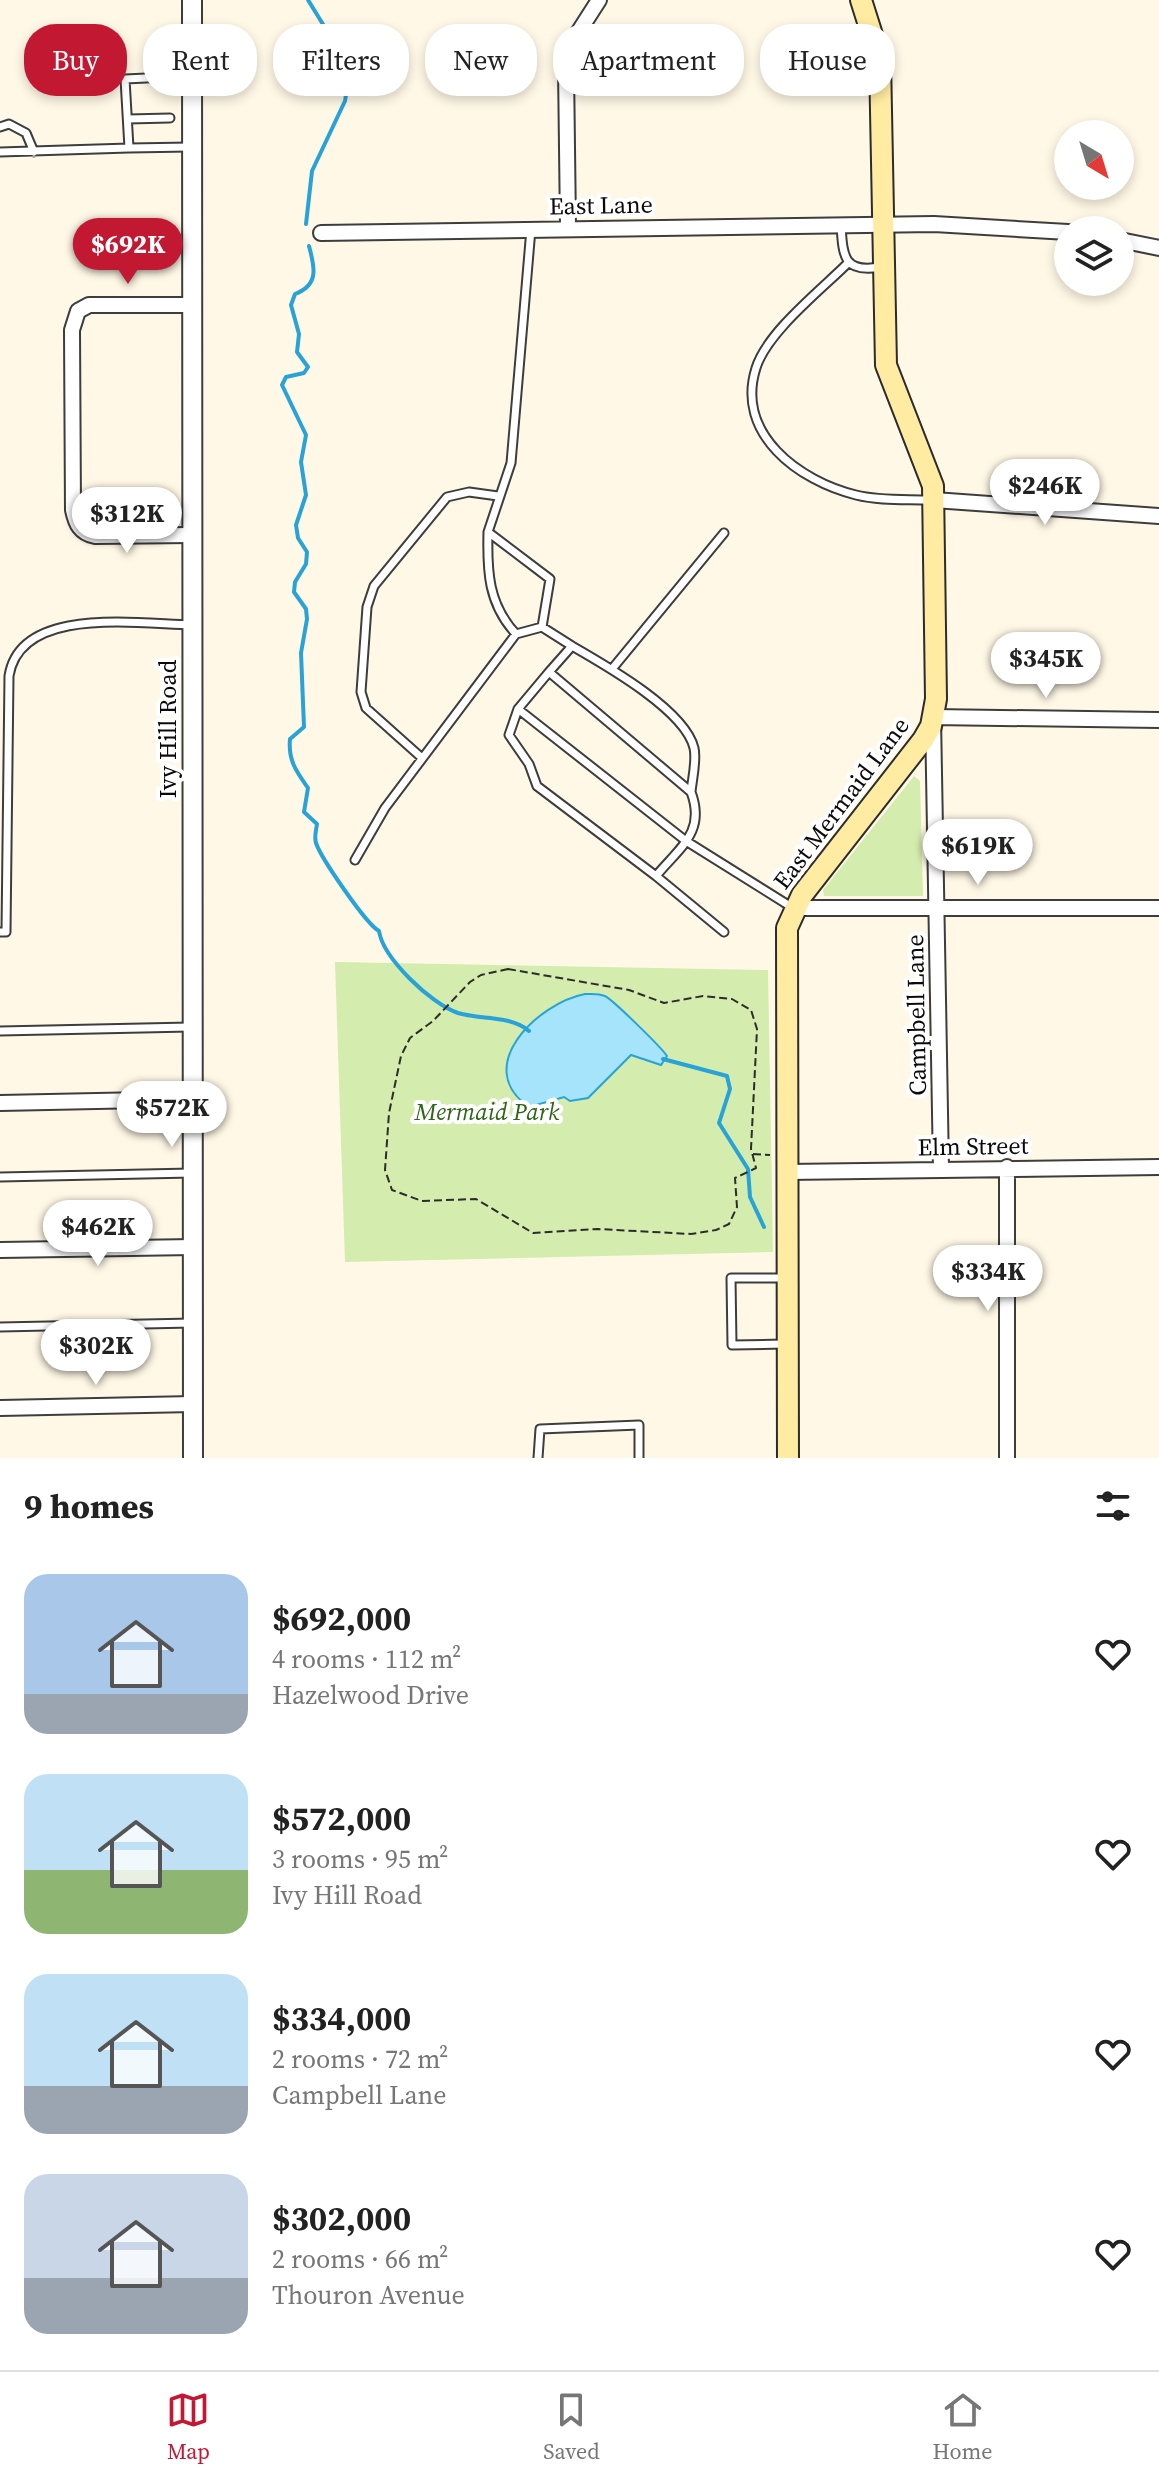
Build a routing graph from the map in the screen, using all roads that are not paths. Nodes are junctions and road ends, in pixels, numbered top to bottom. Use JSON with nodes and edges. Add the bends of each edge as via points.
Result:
{"nodes":[{"id":1,"x":192,"y":0,"type":"edge"},
{"id":2,"x":599,"y":0,"type":"edge"},
{"id":3,"x":861,"y":0,"type":"edge"},
{"id":4,"x":143,"y":78,"type":"edge"},
{"id":5,"x":170,"y":118,"type":"dead end"},
{"id":6,"x":128,"y":119,"type":"junction"},
{"id":7,"x":0,"y":127,"type":"edge"},
{"id":8,"x":192,"y":147,"type":"junction"},
{"id":9,"x":129,"y":148,"type":"junction"},
{"id":10,"x":0,"y":152,"type":"edge"},
{"id":11,"x":34,"y":152,"type":"junction"},
{"id":12,"x":841,"y":224,"type":"junction"},
{"id":13,"x":882,"y":224,"type":"junction"},
{"id":14,"x":568,"y":227,"type":"junction"},
{"id":15,"x":531,"y":228,"type":"junction"},
{"id":16,"x":1054,"y":231,"type":"edge"},
{"id":17,"x":321,"y":233,"type":"dead end"},
{"id":18,"x":1134,"y":243,"type":"edge"},
{"id":19,"x":1159,"y":248,"type":"edge"},
{"id":20,"x":848,"y":263,"type":"junction"},
{"id":21,"x":882,"y":267,"type":"junction"},
{"id":22,"x":191,"y":305,"type":"junction"},
{"id":23,"x":498,"y":496,"type":"junction"},
{"id":24,"x":934,"y":500,"type":"junction"},
{"id":25,"x":1159,"y":516,"type":"edge"},
{"id":26,"x":488,"y":532,"type":"junction"},
{"id":27,"x":724,"y":533,"type":"dead end"},
{"id":28,"x":191,"y":535,"type":"junction"},
{"id":29,"x":191,"y":625,"type":"junction"},
{"id":30,"x":542,"y":627,"type":"junction"},
{"id":31,"x":516,"y":634,"type":"junction"},
{"id":32,"x":572,"y":646,"type":"junction"},
{"id":33,"x":612,"y":669,"type":"junction"},
{"id":34,"x":549,"y":672,"type":"junction"},
{"id":35,"x":518,"y":709,"type":"junction"},
{"id":36,"x":933,"y":717,"type":"junction"},
{"id":37,"x":1159,"y":720,"type":"edge"},
{"id":38,"x":422,"y":758,"type":"junction"},
{"id":39,"x":691,"y":792,"type":"junction"},
{"id":40,"x":686,"y":841,"type":"junction"},
{"id":41,"x":355,"y":860,"type":"dead end"},
{"id":42,"x":656,"y":876,"type":"junction"},
{"id":43,"x":936,"y":906,"type":"junction"},
{"id":44,"x":794,"y":908,"type":"junction"},
{"id":45,"x":1159,"y":908,"type":"edge"},
{"id":46,"x":0,"y":932,"type":"edge"},
{"id":47,"x":724,"y":932,"type":"dead end"},
{"id":48,"x":192,"y":1026,"type":"junction"},
{"id":49,"x":0,"y":1031,"type":"edge"},
{"id":50,"x":193,"y":1099,"type":"junction"},
{"id":51,"x":0,"y":1103,"type":"edge"},
{"id":52,"x":781,"y":1164,"type":"junction"},
{"id":53,"x":1007,"y":1167,"type":"junction"},
{"id":54,"x":1159,"y":1167,"type":"edge"},
{"id":55,"x":941,"y":1169,"type":"junction"},
{"id":56,"x":194,"y":1173,"type":"junction"},
{"id":57,"x":0,"y":1177,"type":"edge"},
{"id":58,"x":194,"y":1247,"type":"junction"},
{"id":59,"x":0,"y":1250,"type":"edge"},
{"id":60,"x":786,"y":1278,"type":"junction"},
{"id":61,"x":194,"y":1323,"type":"junction"},
{"id":62,"x":0,"y":1327,"type":"edge"},
{"id":63,"x":787,"y":1344,"type":"junction"},
{"id":64,"x":193,"y":1404,"type":"junction"},
{"id":65,"x":0,"y":1408,"type":"edge"},
{"id":66,"x":193,"y":1458,"type":"edge"},
{"id":67,"x":538,"y":1458,"type":"edge"},
{"id":68,"x":639,"y":1458,"type":"edge"},
{"id":69,"x":788,"y":1458,"type":"edge"},
{"id":70,"x":1007,"y":1458,"type":"edge"}],
"edges":[{"from":1,"to":8,"type":"street","name":"Ivy Hill Road"},
{"from":2,"to":14,"type":"street","via":[[574,39],[566,68]]},
{"from":3,"to":13,"type":"main road","name":"East Mermaid Lane","via":[[880,60]]},
{"from":4,"to":6,"type":"lane","via":[[125,79]]},
{"from":5,"to":6,"type":"lane"},
{"from":6,"to":9,"type":"lane"},
{"from":7,"to":11,"type":"lane","via":[[9,124],[26,133]]},
{"from":8,"to":9,"type":"lane"},
{"from":8,"to":22,"type":"street","name":"Ivy Hill Road"},
{"from":9,"to":11,"type":"lane"},
{"from":10,"to":11,"type":"lane"},
{"from":12,"to":13,"type":"street","name":"East Lane"},
{"from":12,"to":14,"type":"street","name":"East Lane"},
{"from":12,"to":20,"type":"lane"},
{"from":13,"to":16,"type":"street","name":"East Lane"},
{"from":13,"to":21,"type":"main road","name":"East Mermaid Lane"},
{"from":14,"to":15,"type":"street","name":"East Lane"},
{"from":15,"to":17,"type":"street","name":"East Lane"},
{"from":15,"to":23,"type":"lane","via":[[511,463]]},
{"from":18,"to":19,"type":"street"},
{"from":20,"to":21,"type":"lane","via":[[862,270]]},
{"from":20,"to":24,"type":"lane","via":[[756,366],[753,414],[761,435],[779,453],[831,488],[859,496]]},
{"from":21,"to":24,"type":"main road","name":"East Mermaid Lane","via":[[886,365],[927,465]]},
{"from":22,"to":28,"type":"street","name":"Ivy Hill Road"},
{"from":22,"to":28,"type":"street","via":[[89,305],[78,311],[72,330],[76,523],[95,536]]},
{"from":23,"to":26,"type":"lane"},
{"from":23,"to":38,"type":"lane","via":[[469,492],[447,497],[374,586],[367,607],[361,692],[366,708]]},
{"from":24,"to":25,"type":"street"},
{"from":24,"to":36,"type":"main road","name":"East Mermaid Lane"},
{"from":26,"to":30,"type":"lane","via":[[550,579]]},
{"from":26,"to":31,"type":"lane","via":[[489,585],[498,613]]},
{"from":27,"to":33,"type":"lane"},
{"from":28,"to":29,"type":"street","name":"Ivy Hill Road"},
{"from":29,"to":46,"type":"lane","via":[[52,628],[30,639],[15,657],[9,676],[6,932]]},
{"from":29,"to":48,"type":"street","name":"Ivy Hill Road"},
{"from":30,"to":31,"type":"lane"},
{"from":30,"to":32,"type":"lane"},
{"from":31,"to":38,"type":"lane"},
{"from":32,"to":33,"type":"lane"},
{"from":32,"to":34,"type":"lane"},
{"from":33,"to":39,"type":"lane","via":[[673,716],[694,748]]},
{"from":34,"to":35,"type":"lane"},
{"from":34,"to":39,"type":"lane"},
{"from":35,"to":40,"type":"lane"},
{"from":35,"to":42,"type":"lane","via":[[509,735],[537,786]]},
{"from":36,"to":37,"type":"street"},
{"from":36,"to":43,"type":"street","name":"Campbell Lane"},
{"from":36,"to":44,"type":"main road","name":"East Mermaid Lane","via":[[916,750]]},
{"from":38,"to":41,"type":"lane"},
{"from":39,"to":40,"type":"lane","via":[[698,821]]},
{"from":40,"to":42,"type":"lane"},
{"from":40,"to":44,"type":"lane"},
{"from":42,"to":47,"type":"lane"},
{"from":43,"to":44,"type":"street"},
{"from":43,"to":45,"type":"street"},
{"from":43,"to":55,"type":"street","name":"Campbell Lane"},
{"from":44,"to":52,"type":"main road","name":"East Mermaid Lane","via":[[785,943]]},
{"from":48,"to":49,"type":"lane"},
{"from":48,"to":50,"type":"street","name":"Ivy Hill Road"},
{"from":50,"to":51,"type":"street"},
{"from":50,"to":56,"type":"street","name":"Ivy Hill Road"},
{"from":52,"to":55,"type":"street","name":"Elm Street"},
{"from":52,"to":60,"type":"main road","name":"East Mermaid Lane"},
{"from":53,"to":54,"type":"street","name":"Elm Street"},
{"from":53,"to":55,"type":"street","name":"Elm Street"},
{"from":53,"to":70,"type":"street"},
{"from":56,"to":57,"type":"lane"},
{"from":56,"to":58,"type":"street","name":"Ivy Hill Road"},
{"from":58,"to":59,"type":"street"},
{"from":58,"to":61,"type":"street","name":"Ivy Hill Road"},
{"from":60,"to":63,"type":"main road","name":"East Mermaid Lane"},
{"from":60,"to":63,"type":"lane","via":[[731,1278],[732,1345]]},
{"from":61,"to":62,"type":"lane"},
{"from":61,"to":64,"type":"street","name":"Ivy Hill Road"},
{"from":63,"to":69,"type":"main road","name":"East Mermaid Lane"},
{"from":64,"to":65,"type":"street"},
{"from":64,"to":66,"type":"street","name":"Ivy Hill Road"},
{"from":67,"to":68,"type":"lane","via":[[540,1429],[639,1425]]}]}
